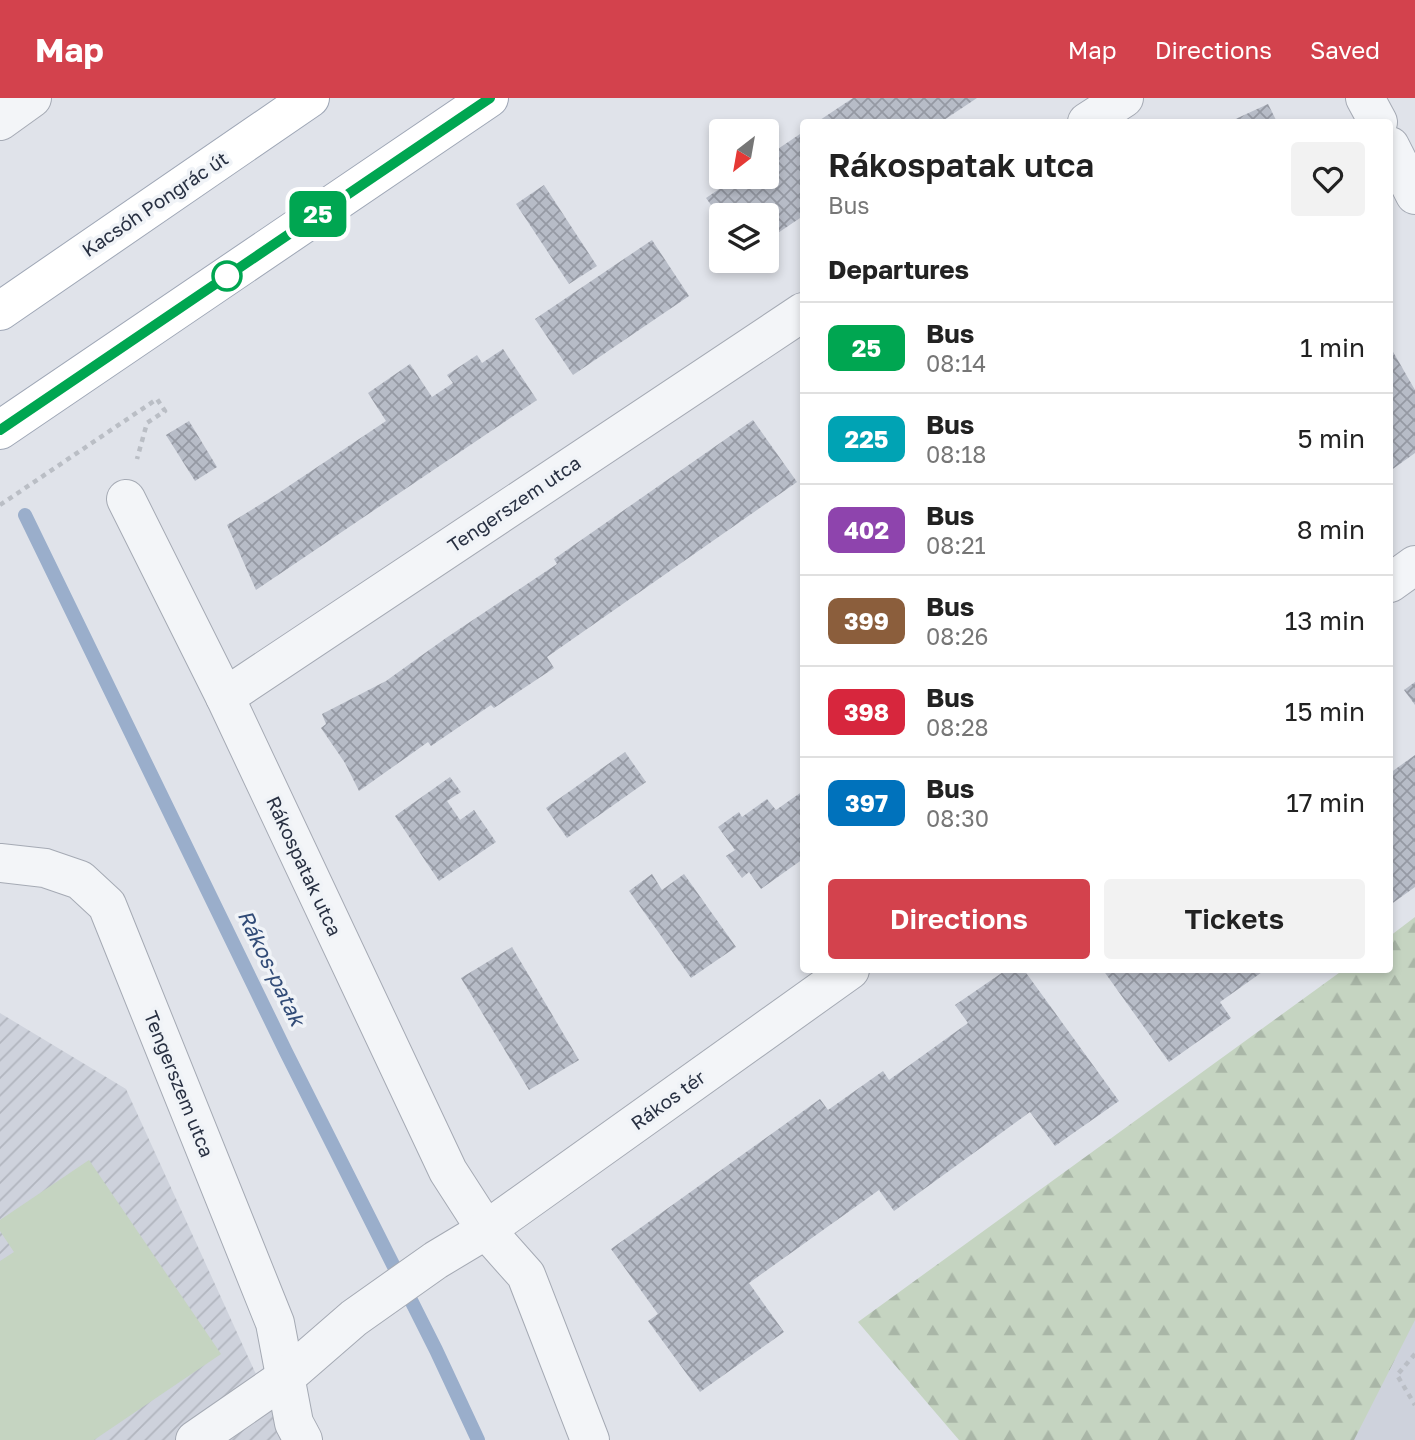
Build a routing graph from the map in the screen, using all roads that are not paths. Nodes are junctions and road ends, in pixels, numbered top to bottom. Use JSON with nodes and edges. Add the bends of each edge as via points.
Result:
{"nodes":[{"id":1,"x":32,"y":98,"type":"edge"},
{"id":2,"x":310,"y":98,"type":"edge"},
{"id":3,"x":489,"y":98,"type":"edge"},
{"id":4,"x":1124,"y":98,"type":"edge"},
{"id":5,"x":1365,"y":98,"type":"edge"},
{"id":6,"x":1092,"y":119,"type":"edge"},
{"id":7,"x":1376,"y":119,"type":"edge"},
{"id":8,"x":0,"y":121,"type":"edge"},
{"id":9,"x":1393,"y":151,"type":"edge"},
{"id":10,"x":1415,"y":195,"type":"edge"},
{"id":11,"x":0,"y":311,"type":"edge"},
{"id":12,"x":800,"y":314,"type":"edge"},
{"id":13,"x":0,"y":430,"type":"edge"},
{"id":14,"x":126,"y":499,"type":"road end"},
{"id":15,"x":1415,"y":565,"type":"edge"},
{"id":16,"x":1393,"y":581,"type":"edge"},
{"id":17,"x":225,"y":697,"type":"junction"},
{"id":18,"x":0,"y":863,"type":"edge"},
{"id":19,"x":846,"y":973,"type":"edge"},
{"id":20,"x":486,"y":1230,"type":"junction"},
{"id":21,"x":286,"y":1377,"type":"junction"},
{"id":22,"x":195,"y":1440,"type":"edge"},
{"id":23,"x":303,"y":1440,"type":"edge"},
{"id":24,"x":590,"y":1440,"type":"edge"}],
"edges":[{"from":1,"to":8,"type":"street"},
{"from":2,"to":11,"type":"main road","name":"Kacsóh Pongrác út"},
{"from":3,"to":13,"type":"main road"},
{"from":4,"to":6,"type":"street"},
{"from":5,"to":7,"type":"street"},
{"from":9,"to":10,"type":"street"},
{"from":12,"to":17,"type":"street","name":"Tengerszem utca"},
{"from":14,"to":17,"type":"street","name":"Rákospatak utca"},
{"from":15,"to":16,"type":"street"},
{"from":17,"to":20,"type":"street","name":"Rákospatak utca","via":[[448,1171]]},
{"from":18,"to":21,"type":"street","name":"Tengerszem utca","via":[[46,868],[80,880],[107,905],[275,1323]]},
{"from":19,"to":20,"type":"street","name":"Rákos tér"},
{"from":20,"to":21,"type":"street","name":"Rákos tér","via":[[354,1318]]},
{"from":20,"to":24,"type":"street","via":[[526,1275]]},
{"from":21,"to":22,"type":"street","name":"Rákos tér"},
{"from":21,"to":23,"type":"street","via":[[294,1423]]}]}
